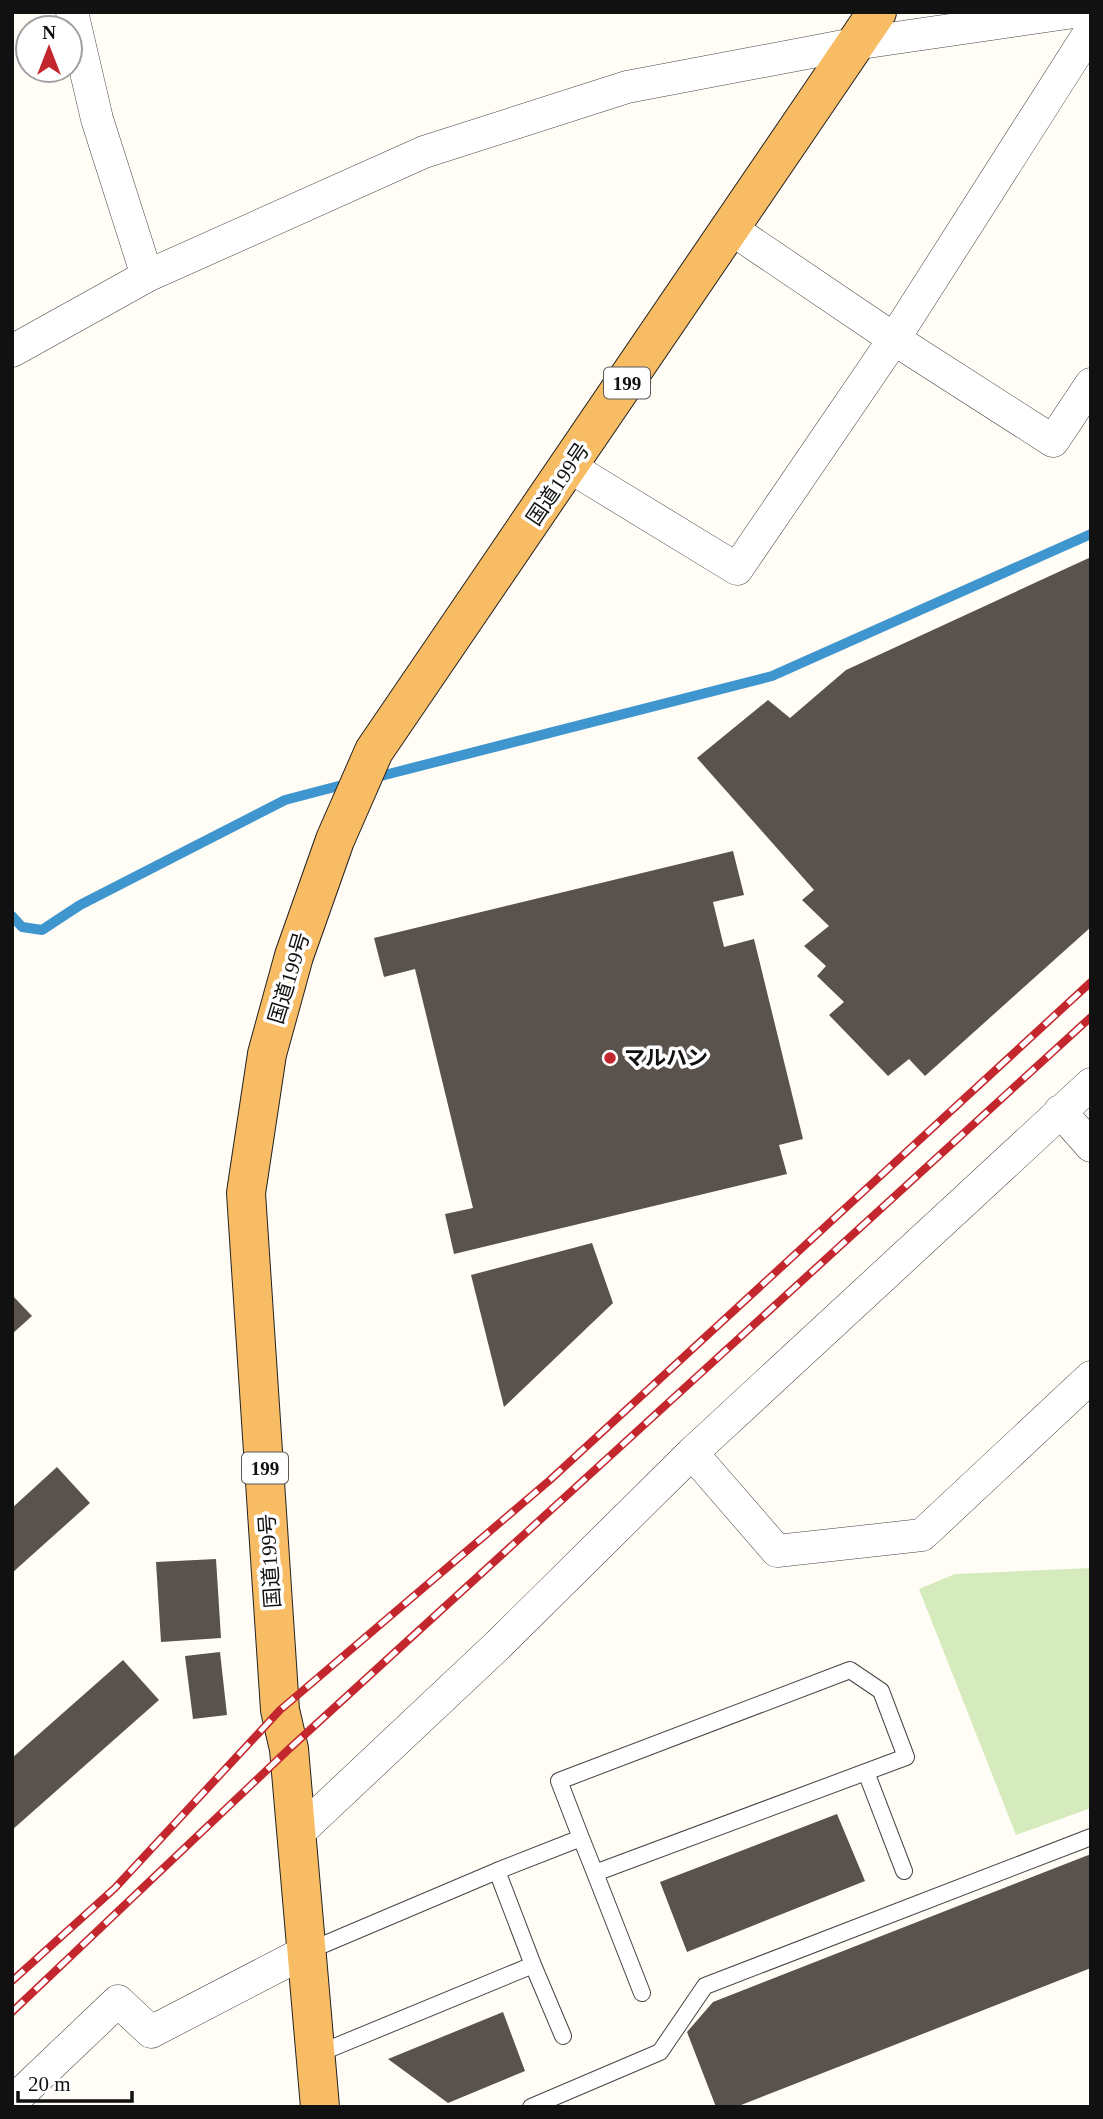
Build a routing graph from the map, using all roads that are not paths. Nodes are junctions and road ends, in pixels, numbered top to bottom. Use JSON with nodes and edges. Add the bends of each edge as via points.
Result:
{"nodes":[{"id":1,"x":72,"y":12,"type":"edge"},
{"id":2,"x":877,"y":12,"type":"edge"},
{"id":3,"x":1074,"y":12,"type":"edge"},
{"id":4,"x":1091,"y":30,"type":"edge"},
{"id":5,"x":854,"y":44,"type":"junction"},
{"id":6,"x":730,"y":228,"type":"junction"},
{"id":7,"x":147,"y":276,"type":"junction"},
{"id":8,"x":894,"y":339,"type":"junction"},
{"id":9,"x":12,"y":351,"type":"edge"},
{"id":10,"x":1091,"y":384,"type":"edge"},
{"id":11,"x":570,"y":467,"type":"junction"},
{"id":12,"x":1091,"y":1084,"type":"edge"},
{"id":13,"x":1060,"y":1111,"type":"junction"},
{"id":14,"x":1091,"y":1146,"type":"edge"},
{"id":15,"x":1091,"y":1377,"type":"edge"},
{"id":16,"x":692,"y":1453,"type":"junction"},
{"id":17,"x":866,"y":1772,"type":"junction"},
{"id":18,"x":296,"y":1835,"type":"junction"},
{"id":19,"x":581,"y":1838,"type":"junction"},
{"id":20,"x":1091,"y":1838,"type":"edge"},
{"id":21,"x":497,"y":1871,"type":"junction"},
{"id":22,"x":904,"y":1871,"type":"dead end"},
{"id":23,"x":595,"y":1873,"type":"junction"},
{"id":24,"x":306,"y":1952,"type":"junction"},
{"id":25,"x":533,"y":1965,"type":"junction"},
{"id":26,"x":642,"y":1993,"type":"dead end"},
{"id":27,"x":563,"y":2036,"type":"dead end"},
{"id":28,"x":315,"y":2055,"type":"junction"},
{"id":29,"x":12,"y":2102,"type":"edge"},
{"id":30,"x":320,"y":2107,"type":"edge"},
{"id":31,"x":531,"y":2107,"type":"edge"}],
"edges":[{"from":1,"to":7,"type":"street","via":[[97,119]]},
{"from":2,"to":5,"type":"highway","name":"国道199号","number":"199"},
{"from":3,"to":5,"type":"street"},
{"from":4,"to":8,"type":"street"},
{"from":5,"to":6,"type":"highway","name":"国道199号","number":"199"},
{"from":5,"to":7,"type":"street","via":[[627,87],[424,152]]},
{"from":6,"to":8,"type":"street"},
{"from":6,"to":11,"type":"highway","name":"国道199号","number":"199"},
{"from":7,"to":9,"type":"street"},
{"from":8,"to":10,"type":"street","via":[[1053,441]]},
{"from":8,"to":11,"type":"street","via":[[737,569]]},
{"from":11,"to":18,"type":"highway","name":"国道199号","number":"199","via":[[374,751],[335,840],[294,956],[267,1054],[246,1192],[280,1710],[289,1748]]},
{"from":12,"to":13,"type":"street"},
{"from":13,"to":14,"type":"street"},
{"from":13,"to":16,"type":"street"},
{"from":15,"to":16,"type":"street","via":[[922,1535],[777,1551]]},
{"from":16,"to":18,"type":"street","via":[[498,1646]]},
{"from":17,"to":19,"type":"lane","via":[[906,1757],[881,1691],[850,1670],[559,1781]]},
{"from":17,"to":22,"type":"lane"},
{"from":17,"to":23,"type":"lane"},
{"from":18,"to":24,"type":"highway","name":"国道199号","number":"199"},
{"from":19,"to":21,"type":"lane"},
{"from":19,"to":23,"type":"lane"},
{"from":20,"to":31,"type":"lane","via":[[705,1986],[660,2052]]},
{"from":21,"to":24,"type":"lane"},
{"from":21,"to":25,"type":"lane"},
{"from":23,"to":26,"type":"lane"},
{"from":24,"to":28,"type":"highway","name":"国道199号","number":"199"},
{"from":24,"to":29,"type":"street","via":[[151,2032],[118,2001]]},
{"from":25,"to":27,"type":"lane"},
{"from":25,"to":28,"type":"lane"},
{"from":28,"to":30,"type":"highway","name":"国道199号","number":"199"}]}
